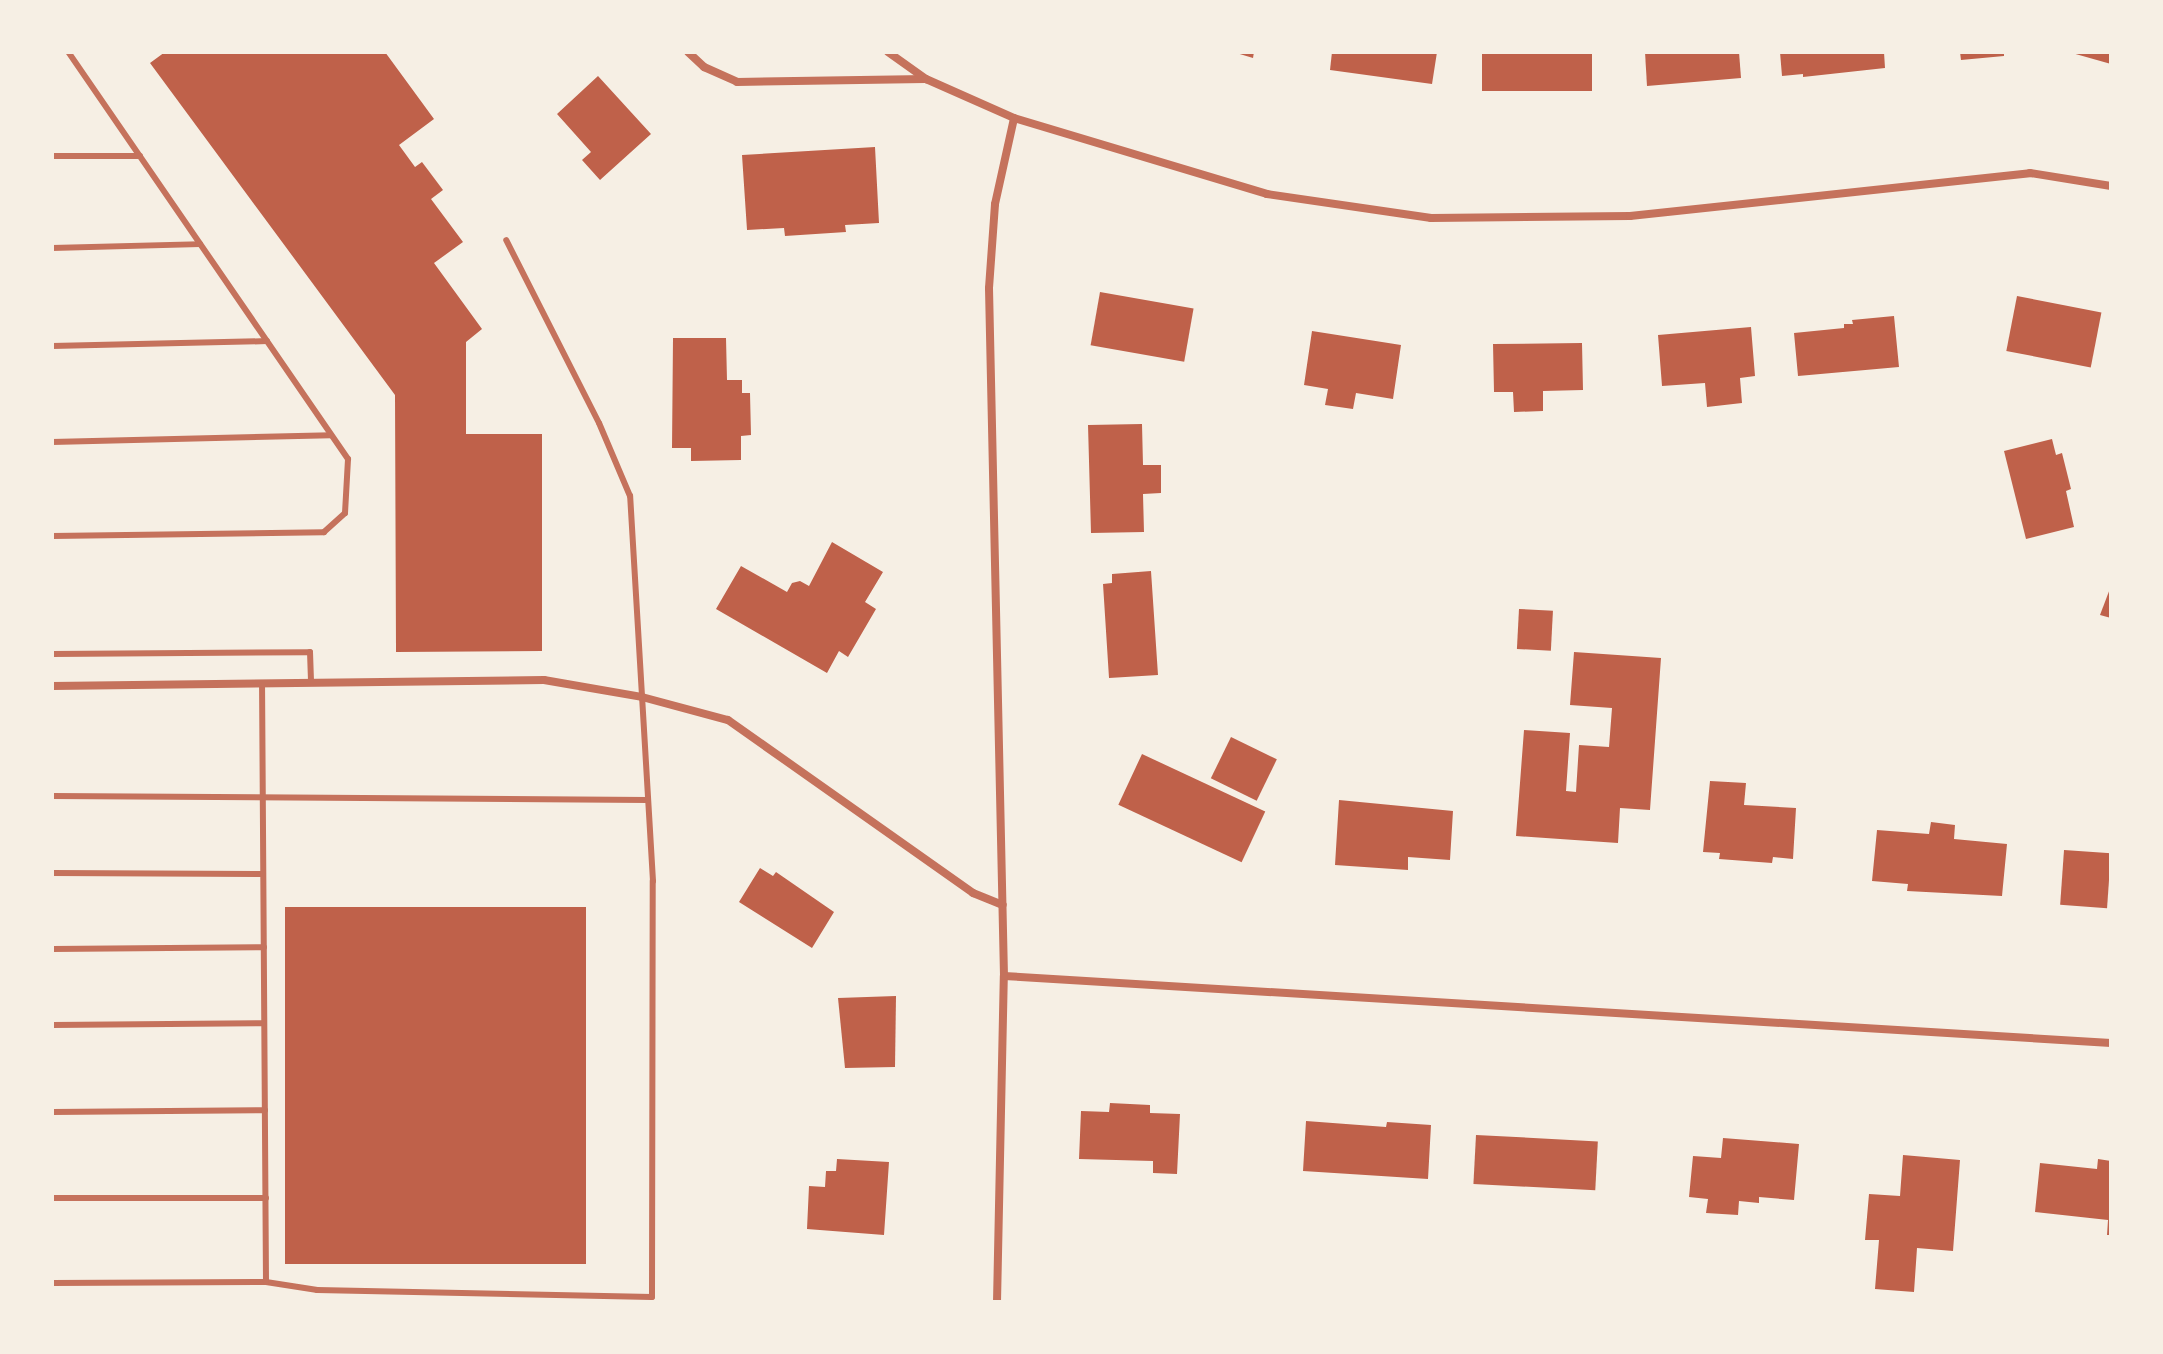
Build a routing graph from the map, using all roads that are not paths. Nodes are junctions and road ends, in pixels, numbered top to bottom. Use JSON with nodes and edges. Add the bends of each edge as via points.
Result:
{"nodes":[{"id":1,"x":68,"y":52,"type":"edge"},
{"id":2,"x":688,"y":52,"type":"edge"},
{"id":3,"x":888,"y":52,"type":"edge"},
{"id":4,"x":926,"y":79,"type":"junction"},
{"id":5,"x":1014,"y":118,"type":"junction"},
{"id":6,"x":52,"y":156,"type":"edge"},
{"id":7,"x":140,"y":156,"type":"junction"},
{"id":8,"x":2111,"y":186,"type":"edge"},
{"id":9,"x":506,"y":240,"type":"dead end"},
{"id":10,"x":200,"y":244,"type":"junction"},
{"id":11,"x":52,"y":248,"type":"edge"},
{"id":12,"x":267,"y":341,"type":"junction"},
{"id":13,"x":52,"y":346,"type":"edge"},
{"id":14,"x":331,"y":435,"type":"junction"},
{"id":15,"x":52,"y":442,"type":"edge"},
{"id":16,"x":52,"y":536,"type":"edge"},
{"id":17,"x":52,"y":654,"type":"edge"},
{"id":18,"x":311,"y":683,"type":"junction"},
{"id":19,"x":262,"y":684,"type":"junction"},
{"id":20,"x":52,"y":686,"type":"edge"},
{"id":21,"x":642,"y":697,"type":"junction"},
{"id":22,"x":263,"y":795,"type":"junction"},
{"id":23,"x":52,"y":796,"type":"edge"},
{"id":24,"x":648,"y":800,"type":"junction"},
{"id":25,"x":52,"y":873,"type":"edge"},
{"id":26,"x":263,"y":874,"type":"junction"},
{"id":27,"x":1003,"y":905,"type":"junction"},
{"id":28,"x":264,"y":947,"type":"junction"},
{"id":29,"x":52,"y":949,"type":"edge"},
{"id":30,"x":1004,"y":976,"type":"junction"},
{"id":31,"x":264,"y":1023,"type":"junction"},
{"id":32,"x":52,"y":1025,"type":"edge"},
{"id":33,"x":2111,"y":1043,"type":"edge"},
{"id":34,"x":265,"y":1110,"type":"junction"},
{"id":35,"x":52,"y":1112,"type":"edge"},
{"id":36,"x":52,"y":1198,"type":"edge"},
{"id":37,"x":266,"y":1198,"type":"junction"},
{"id":38,"x":266,"y":1282,"type":"junction"},
{"id":39,"x":52,"y":1283,"type":"edge"},
{"id":40,"x":997,"y":1302,"type":"edge"}],
"edges":[{"from":1,"to":7,"type":"lane"},
{"from":2,"to":4,"type":"street","via":[[704,67],[737,82]]},
{"from":3,"to":4,"type":"street"},
{"from":4,"to":5,"type":"street"},
{"from":5,"to":8,"type":"street","via":[[1267,194],[1431,218],[1630,216],[2030,173]]},
{"from":5,"to":27,"type":"street","via":[[995,204],[989,288]]},
{"from":6,"to":7,"type":"lane"},
{"from":7,"to":10,"type":"lane"},
{"from":9,"to":21,"type":"lane","via":[[630,496]]},
{"from":10,"to":11,"type":"lane"},
{"from":10,"to":12,"type":"lane"},
{"from":12,"to":13,"type":"lane"},
{"from":12,"to":14,"type":"lane"},
{"from":14,"to":15,"type":"lane"},
{"from":14,"to":16,"type":"lane","via":[[348,459],[345,513],[324,532]]},
{"from":17,"to":18,"type":"lane","via":[[310,652]]},
{"from":18,"to":19,"type":"street"},
{"from":18,"to":21,"type":"street","via":[[544,680]]},
{"from":19,"to":20,"type":"street"},
{"from":19,"to":22,"type":"lane"},
{"from":21,"to":24,"type":"lane"},
{"from":21,"to":27,"type":"street","via":[[728,720],[973,893]]},
{"from":22,"to":23,"type":"lane"},
{"from":22,"to":24,"type":"lane"},
{"from":22,"to":26,"type":"lane"},
{"from":24,"to":38,"type":"lane","via":[[653,881],[652,1297],[317,1290]]},
{"from":25,"to":26,"type":"lane"},
{"from":26,"to":28,"type":"lane"},
{"from":27,"to":30,"type":"street"},
{"from":28,"to":29,"type":"lane"},
{"from":28,"to":31,"type":"lane"},
{"from":30,"to":33,"type":"street"},
{"from":30,"to":40,"type":"street"},
{"from":31,"to":32,"type":"lane"},
{"from":31,"to":34,"type":"lane"},
{"from":34,"to":35,"type":"lane"},
{"from":34,"to":37,"type":"lane"},
{"from":36,"to":37,"type":"lane"},
{"from":37,"to":38,"type":"lane"},
{"from":38,"to":39,"type":"lane"}]}
